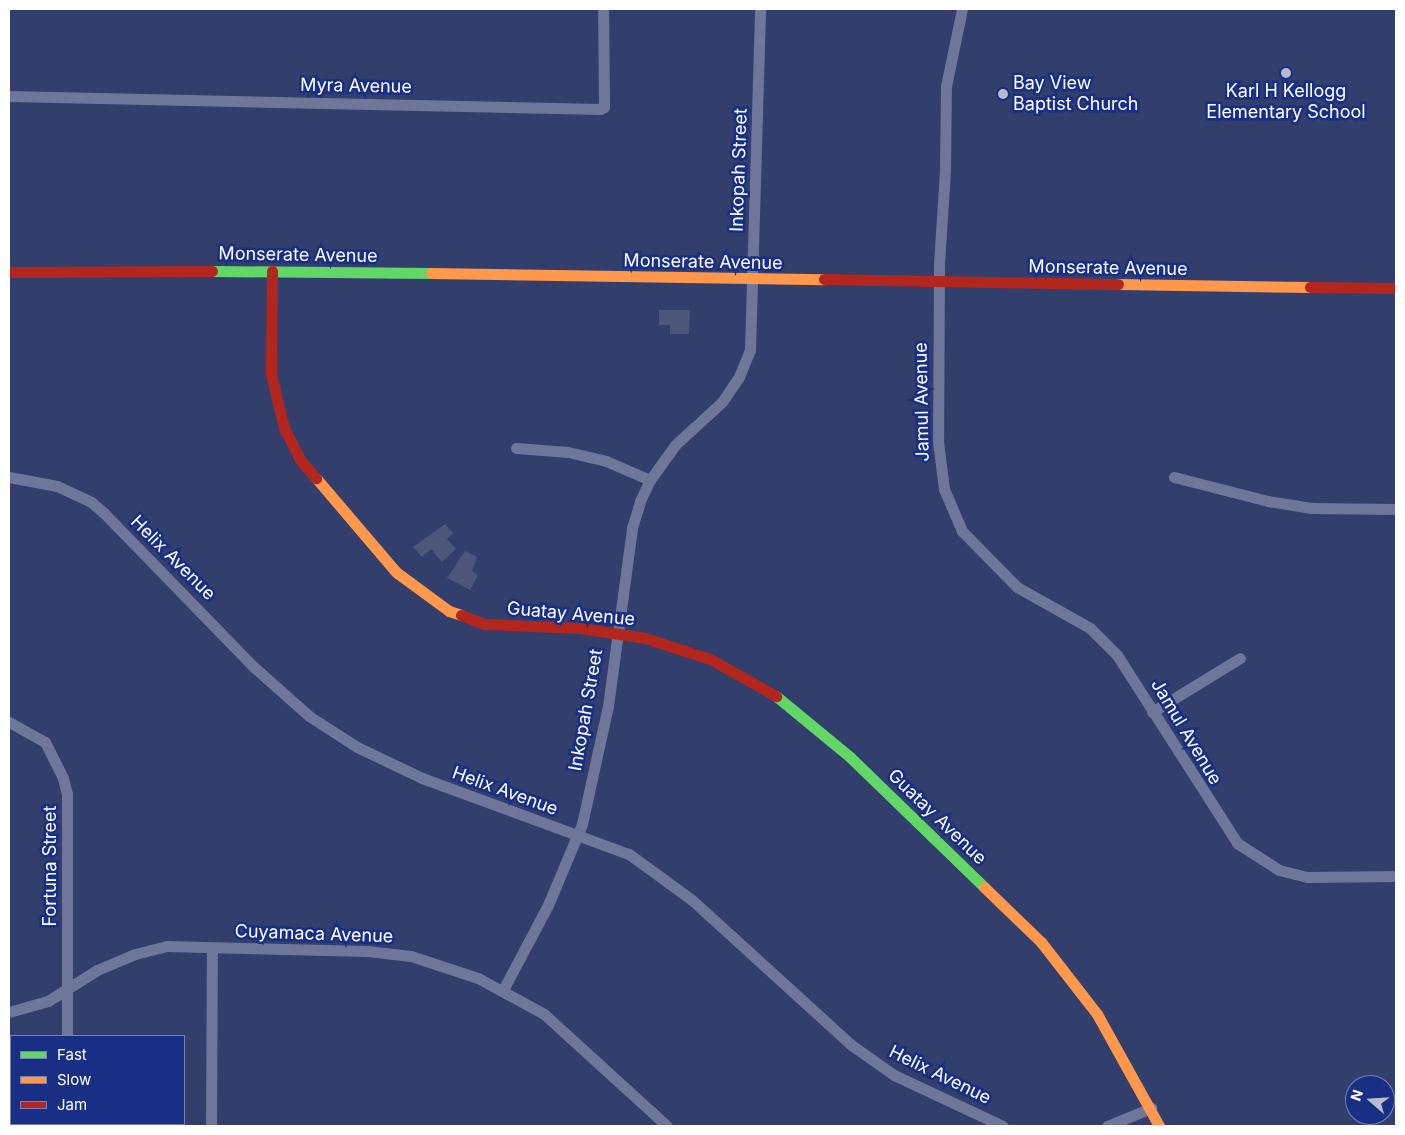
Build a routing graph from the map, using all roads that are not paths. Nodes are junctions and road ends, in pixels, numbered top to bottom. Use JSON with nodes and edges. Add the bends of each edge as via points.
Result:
{"nodes":[{"id":1,"x":603,"y":9,"type":"edge"},
{"id":2,"x":760,"y":9,"type":"edge"},
{"id":3,"x":962,"y":9,"type":"edge"},
{"id":4,"x":9,"y":96,"type":"edge"},
{"id":5,"x":272,"y":271,"type":"junction"},
{"id":6,"x":9,"y":272,"type":"edge"},
{"id":7,"x":753,"y":280,"type":"junction"},
{"id":8,"x":939,"y":283,"type":"junction"},
{"id":9,"x":1396,"y":288,"type":"edge"},
{"id":10,"x":516,"y":448,"type":"dead end"},
{"id":11,"x":9,"y":477,"type":"edge"},
{"id":12,"x":1174,"y":477,"type":"dead end"},
{"id":13,"x":650,"y":480,"type":"junction"},
{"id":14,"x":1396,"y":509,"type":"edge"},
{"id":15,"x":617,"y":632,"type":"junction"},
{"id":16,"x":1240,"y":658,"type":"dead end"},
{"id":17,"x":1152,"y":712,"type":"junction"},
{"id":18,"x":9,"y":722,"type":"edge"},
{"id":19,"x":577,"y":836,"type":"junction"},
{"id":20,"x":1396,"y":876,"type":"edge"},
{"id":21,"x":212,"y":948,"type":"junction"},
{"id":22,"x":503,"y":990,"type":"junction"},
{"id":23,"x":67,"y":991,"type":"junction"},
{"id":24,"x":9,"y":1012,"type":"edge"},
{"id":25,"x":67,"y":1035,"type":"edge"},
{"id":26,"x":1151,"y":1108,"type":"junction"},
{"id":27,"x":211,"y":1126,"type":"edge"},
{"id":28,"x":667,"y":1126,"type":"edge"},
{"id":29,"x":1003,"y":1126,"type":"edge"},
{"id":30,"x":1107,"y":1126,"type":"edge"},
{"id":31,"x":1159,"y":1126,"type":"edge"}],
"edges":[{"from":1,"to":4,"type":"street","name":"Myra Avenue","via":[[604,107],[600,109]]},
{"from":2,"to":7,"type":"street","name":"Inkopah Street"},
{"from":3,"to":8,"type":"street","name":"Jamul Avenue","via":[[946,86]]},
{"from":5,"to":6,"type":"street","name":"Monserate Avenue"},
{"from":5,"to":7,"type":"street","name":"Monserate Avenue"},
{"from":5,"to":15,"type":"street","name":"Guatay Avenue","via":[[271,374],[284,428],[301,461],[396,572],[450,611],[486,624]]},
{"from":7,"to":8,"type":"street","name":"Monserate Avenue"},
{"from":7,"to":13,"type":"street","name":"Inkopah Street","via":[[750,350],[739,377],[712,414],[676,444]]},
{"from":8,"to":9,"type":"street","name":"Monserate Avenue"},
{"from":8,"to":17,"type":"street","name":"Jamul Avenue","via":[[938,453],[944,489],[962,531],[1017,587],[1090,628],[1117,655],[1143,692]]},
{"from":10,"to":13,"type":"street","via":[[568,452],[606,461]]},
{"from":11,"to":19,"type":"street","name":"Helix Avenue","via":[[57,486],[98,508],[254,668],[309,716],[357,747],[444,788]]},
{"from":12,"to":14,"type":"street","via":[[1268,501],[1311,508]]},
{"from":13,"to":15,"type":"street","name":"Inkopah Street","via":[[632,528]]},
{"from":15,"to":19,"type":"street","name":"Inkopah Street","via":[[608,706]]},
{"from":15,"to":26,"type":"street","name":"Guatay Avenue","via":[[710,659],[743,676],[786,703],[850,757],[1041,942],[1097,1014]]},
{"from":16,"to":17,"type":"street"},
{"from":17,"to":20,"type":"street","name":"Jamul Avenue","via":[[1212,808],[1244,849],[1279,870],[1307,877]]},
{"from":18,"to":23,"type":"street","name":"Fortuna Street","via":[[45,742],[63,778],[67,794]]},
{"from":19,"to":22,"type":"street","name":"Inkopah Street","via":[[548,905]]},
{"from":19,"to":29,"type":"street","name":"Helix Avenue","via":[[628,854],[651,867],[698,905],[850,1044],[894,1075]]},
{"from":21,"to":22,"type":"street","name":"Cuyamaca Avenue","via":[[367,951],[410,956],[452,968]]},
{"from":21,"to":23,"type":"street","name":"Cuyamaca Avenue","via":[[166,946],[135,954],[97,970]]},
{"from":21,"to":27,"type":"street"},
{"from":22,"to":28,"type":"street","name":"Cuyamaca Avenue","via":[[544,1014]]},
{"from":23,"to":24,"type":"street","name":"Cuyamaca Avenue","via":[[48,1001]]},
{"from":23,"to":25,"type":"street","name":"Fortuna Street"},
{"from":26,"to":30,"type":"street"},
{"from":26,"to":31,"type":"street","name":"Guatay Avenue"}]}
